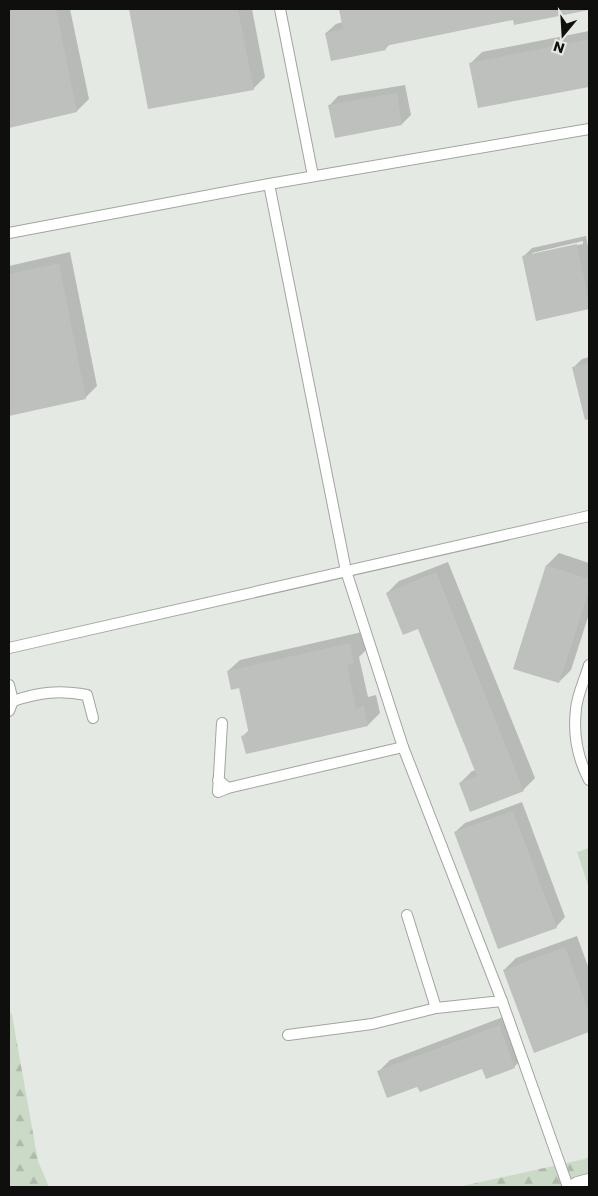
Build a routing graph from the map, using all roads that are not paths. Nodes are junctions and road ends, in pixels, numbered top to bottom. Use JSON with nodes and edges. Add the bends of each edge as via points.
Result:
{"nodes":[{"id":1,"x":280,"y":9,"type":"edge"},
{"id":2,"x":589,"y":129,"type":"edge"},
{"id":3,"x":313,"y":176,"type":"junction"},
{"id":4,"x":269,"y":184,"type":"junction"},
{"id":5,"x":9,"y":233,"type":"edge"},
{"id":6,"x":589,"y":516,"type":"edge"},
{"id":7,"x":346,"y":571,"type":"junction"},
{"id":8,"x":9,"y":648,"type":"edge"},
{"id":9,"x":589,"y":665,"type":"edge"},
{"id":10,"x":9,"y":685,"type":"edge"},
{"id":11,"x":11,"y":706,"type":"edge"},
{"id":12,"x":93,"y":718,"type":"dead end"},
{"id":13,"x":222,"y":723,"type":"dead end"},
{"id":14,"x":403,"y":747,"type":"junction"},
{"id":15,"x":589,"y":780,"type":"edge"},
{"id":16,"x":407,"y":915,"type":"dead end"},
{"id":17,"x":502,"y":1001,"type":"junction"},
{"id":18,"x":436,"y":1008,"type":"junction"},
{"id":19,"x":288,"y":1035,"type":"dead end"},
{"id":20,"x":589,"y":1184,"type":"edge"},
{"id":21,"x":568,"y":1187,"type":"edge"},
{"id":22,"x":578,"y":1187,"type":"edge"}],
"edges":[{"from":1,"to":3,"type":"lane"},
{"from":2,"to":3,"type":"lane"},
{"from":3,"to":4,"type":"lane"},
{"from":4,"to":5,"type":"lane"},
{"from":4,"to":7,"type":"lane"},
{"from":6,"to":7,"type":"lane"},
{"from":7,"to":8,"type":"lane"},
{"from":7,"to":14,"type":"lane"},
{"from":9,"to":15,"type":"lane","via":[[576,708],[575,738]]},
{"from":10,"to":11,"type":"lane"},
{"from":11,"to":12,"type":"lane","via":[[34,694],[67,692],[87,695]]},
{"from":13,"to":14,"type":"lane","via":[[218,780],[228,788]]},
{"from":14,"to":17,"type":"lane"},
{"from":16,"to":18,"type":"lane"},
{"from":17,"to":18,"type":"lane"},
{"from":17,"to":21,"type":"lane"},
{"from":18,"to":19,"type":"lane","via":[[372,1024]]},
{"from":20,"to":22,"type":"street"}]}
